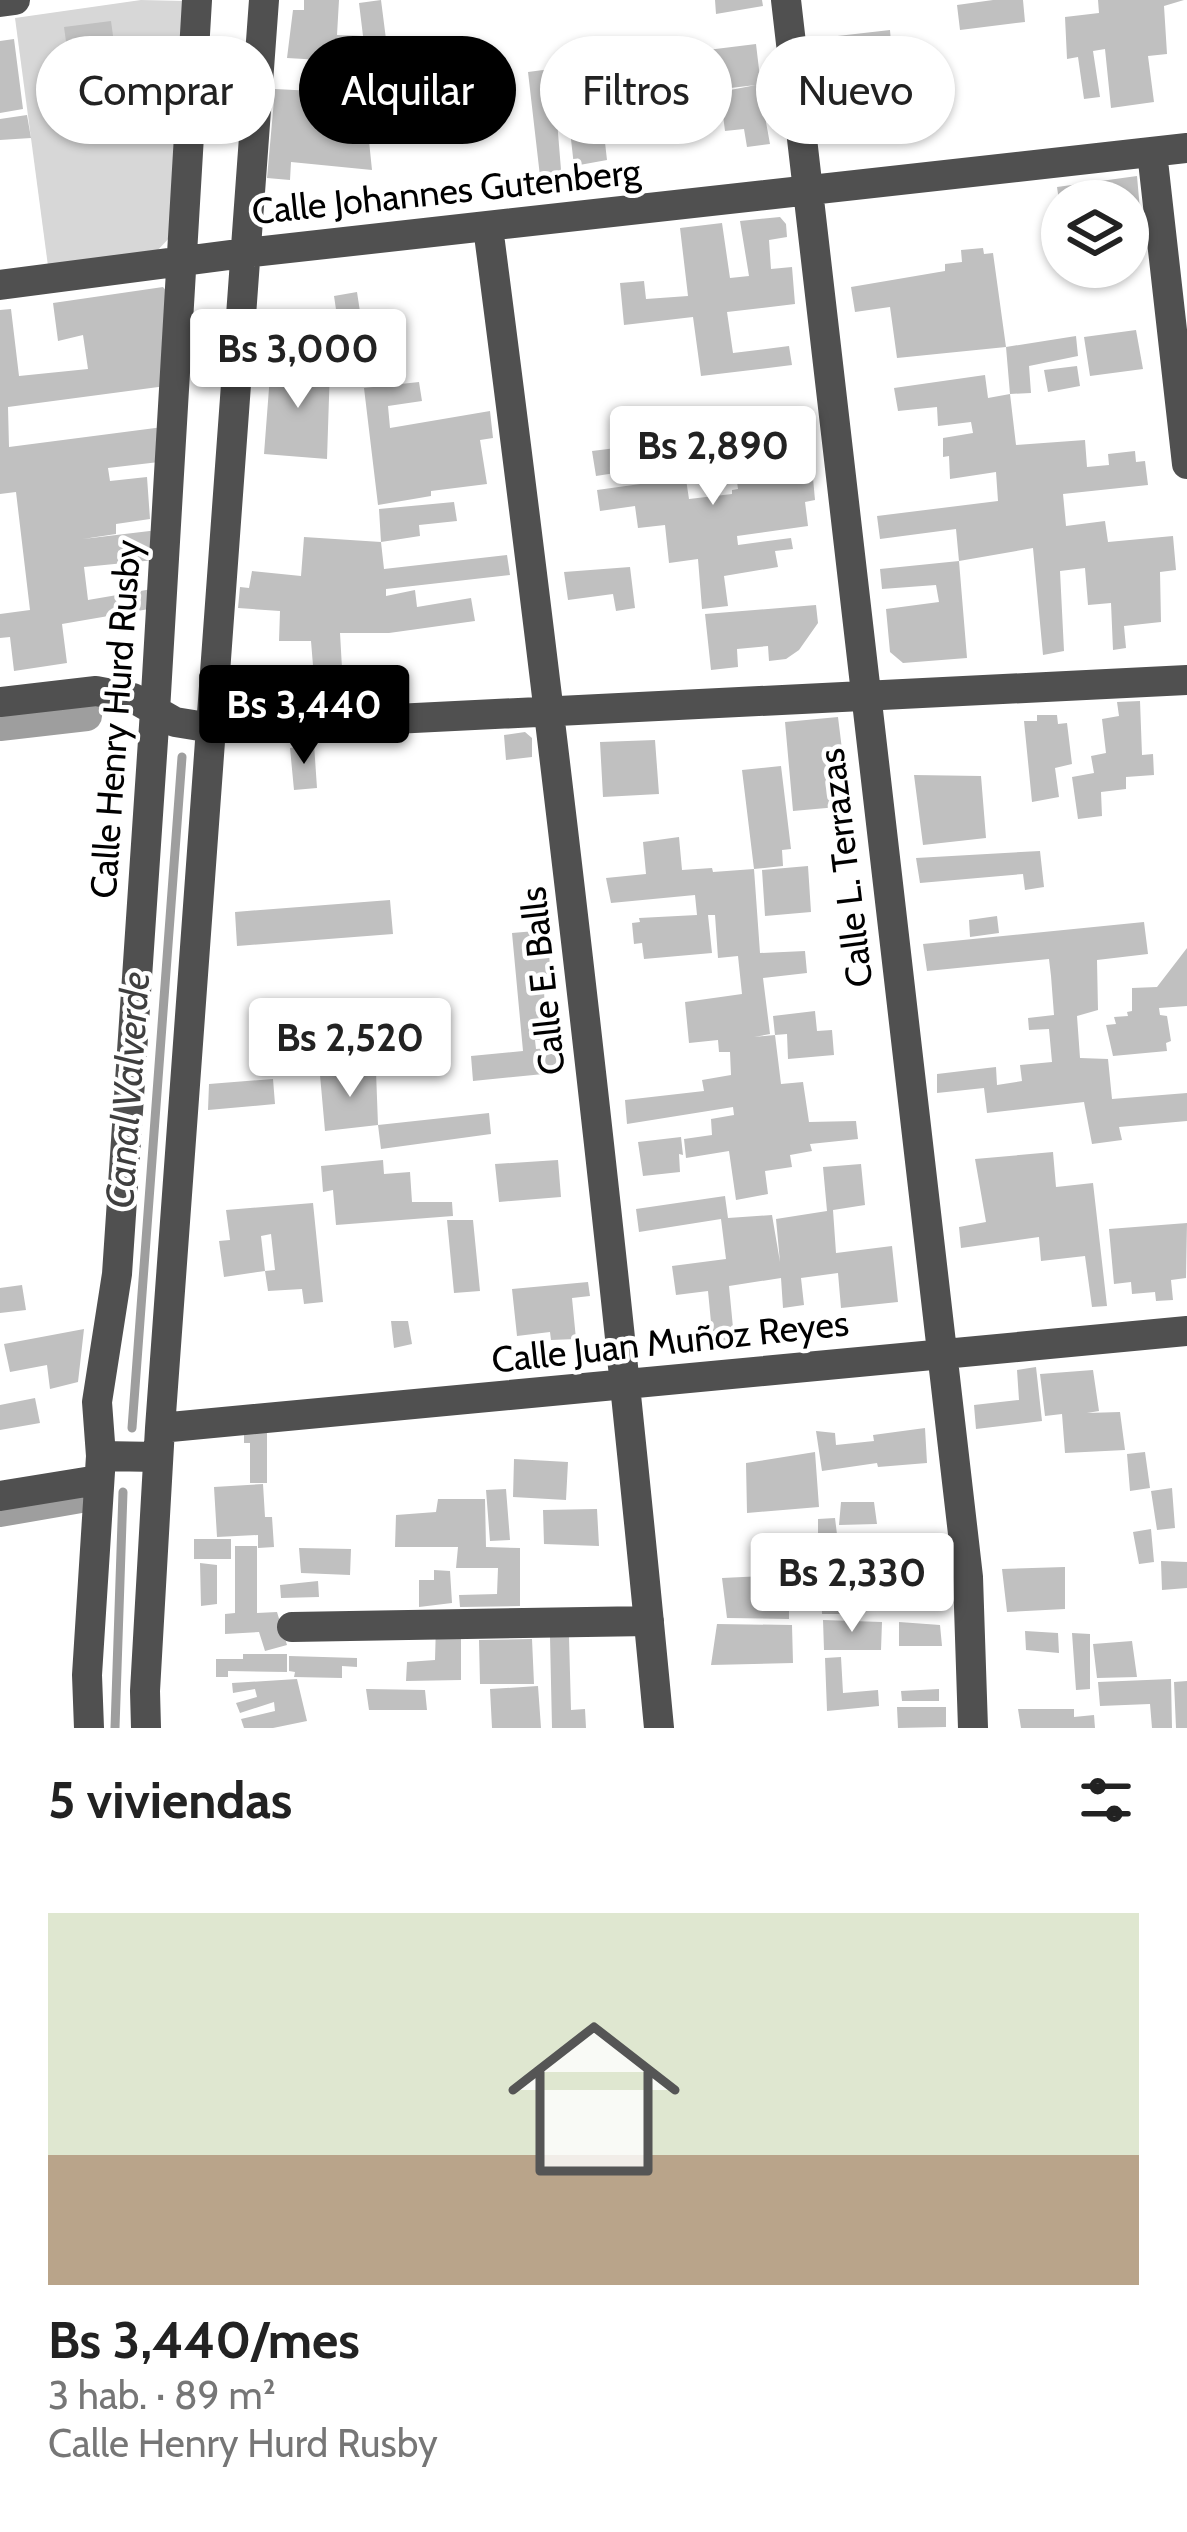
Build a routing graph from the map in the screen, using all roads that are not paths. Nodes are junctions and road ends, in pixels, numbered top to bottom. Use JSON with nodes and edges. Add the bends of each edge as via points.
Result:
{"nodes":[{"id":1,"x":15,"y":0,"type":"edge"},
{"id":2,"x":197,"y":0,"type":"edge"},
{"id":3,"x":264,"y":0,"type":"edge"},
{"id":4,"x":785,"y":0,"type":"edge"},
{"id":5,"x":0,"y":2,"type":"edge"},
{"id":6,"x":1187,"y":148,"type":"edge"},
{"id":7,"x":1152,"y":152,"type":"junction"},
{"id":8,"x":809,"y":189,"type":"junction"},
{"id":9,"x":488,"y":227,"type":"junction"},
{"id":10,"x":245,"y":253,"type":"junction"},
{"id":11,"x":182,"y":262,"type":"junction"},
{"id":12,"x":0,"y":285,"type":"edge"},
{"id":13,"x":1187,"y":464,"type":"edge"},
{"id":14,"x":1187,"y":680,"type":"edge"},
{"id":15,"x":865,"y":698,"type":"junction"},
{"id":16,"x":0,"y":702,"type":"edge"},
{"id":17,"x":155,"y":711,"type":"junction"},
{"id":18,"x":551,"y":712,"type":"junction"},
{"id":19,"x":212,"y":728,"type":"junction"},
{"id":20,"x":1187,"y":1331,"type":"edge"},
{"id":21,"x":941,"y":1353,"type":"junction"},
{"id":22,"x":627,"y":1387,"type":"junction"},
{"id":23,"x":159,"y":1443,"type":"junction"},
{"id":24,"x":99,"y":1468,"type":"junction"},
{"id":25,"x":0,"y":1496,"type":"edge"},
{"id":26,"x":649,"y":1621,"type":"junction"},
{"id":27,"x":292,"y":1627,"type":"dead end"},
{"id":28,"x":88,"y":1728,"type":"edge"},
{"id":29,"x":146,"y":1728,"type":"edge"},
{"id":30,"x":659,"y":1728,"type":"edge"},
{"id":31,"x":973,"y":1728,"type":"edge"}],
"edges":[{"from":1,"to":5,"type":"street"},
{"from":2,"to":11,"type":"street","name":"Calle Henry Hurd Rusby"},
{"from":3,"to":10,"type":"street"},
{"from":4,"to":8,"type":"street","name":"Calle L. Terrazas"},
{"from":6,"to":7,"type":"street","name":"Calle Johannes Gutenberg"},
{"from":7,"to":8,"type":"street","name":"Calle Johannes Gutenberg"},
{"from":7,"to":13,"type":"street"},
{"from":8,"to":9,"type":"street","name":"Calle Johannes Gutenberg"},
{"from":8,"to":15,"type":"street","name":"Calle L. Terrazas"},
{"from":9,"to":10,"type":"street","name":"Calle Johannes Gutenberg"},
{"from":9,"to":18,"type":"street","name":"Calle E. Balls"},
{"from":10,"to":11,"type":"street","name":"Calle Johannes Gutenberg"},
{"from":10,"to":19,"type":"street"},
{"from":11,"to":12,"type":"street","name":"Calle Johannes Gutenberg"},
{"from":11,"to":17,"type":"street","name":"Calle Henry Hurd Rusby"},
{"from":14,"to":15,"type":"street"},
{"from":15,"to":18,"type":"street"},
{"from":15,"to":21,"type":"street","name":"Calle L. Terrazas"},
{"from":16,"to":17,"type":"street","via":[[96,691]]},
{"from":17,"to":19,"type":"street"},
{"from":17,"to":24,"type":"street","name":"Calle Henry Hurd Rusby","via":[[117,1274],[97,1402]]},
{"from":18,"to":19,"type":"street"},
{"from":18,"to":22,"type":"street","name":"Calle E. Balls"},
{"from":19,"to":23,"type":"street"},
{"from":20,"to":21,"type":"street","name":"Calle Juan Muñoz Reyes"},
{"from":21,"to":22,"type":"street","name":"Calle Juan Muñoz Reyes"},
{"from":21,"to":31,"type":"street","name":"Calle L. Terrazas","via":[[968,1576]]},
{"from":22,"to":23,"type":"street","name":"Calle Juan Muñoz Reyes"},
{"from":22,"to":26,"type":"street","name":"Calle E. Balls"},
{"from":23,"to":24,"type":"street","name":"Calle Juan Muñoz Reyes"},
{"from":23,"to":29,"type":"street"},
{"from":24,"to":25,"type":"street","name":"Calle Juan Muñoz Reyes"},
{"from":24,"to":28,"type":"street","name":"Calle Henry Hurd Rusby"},
{"from":26,"to":27,"type":"street"},
{"from":26,"to":30,"type":"street","name":"Calle E. Balls"}]}
